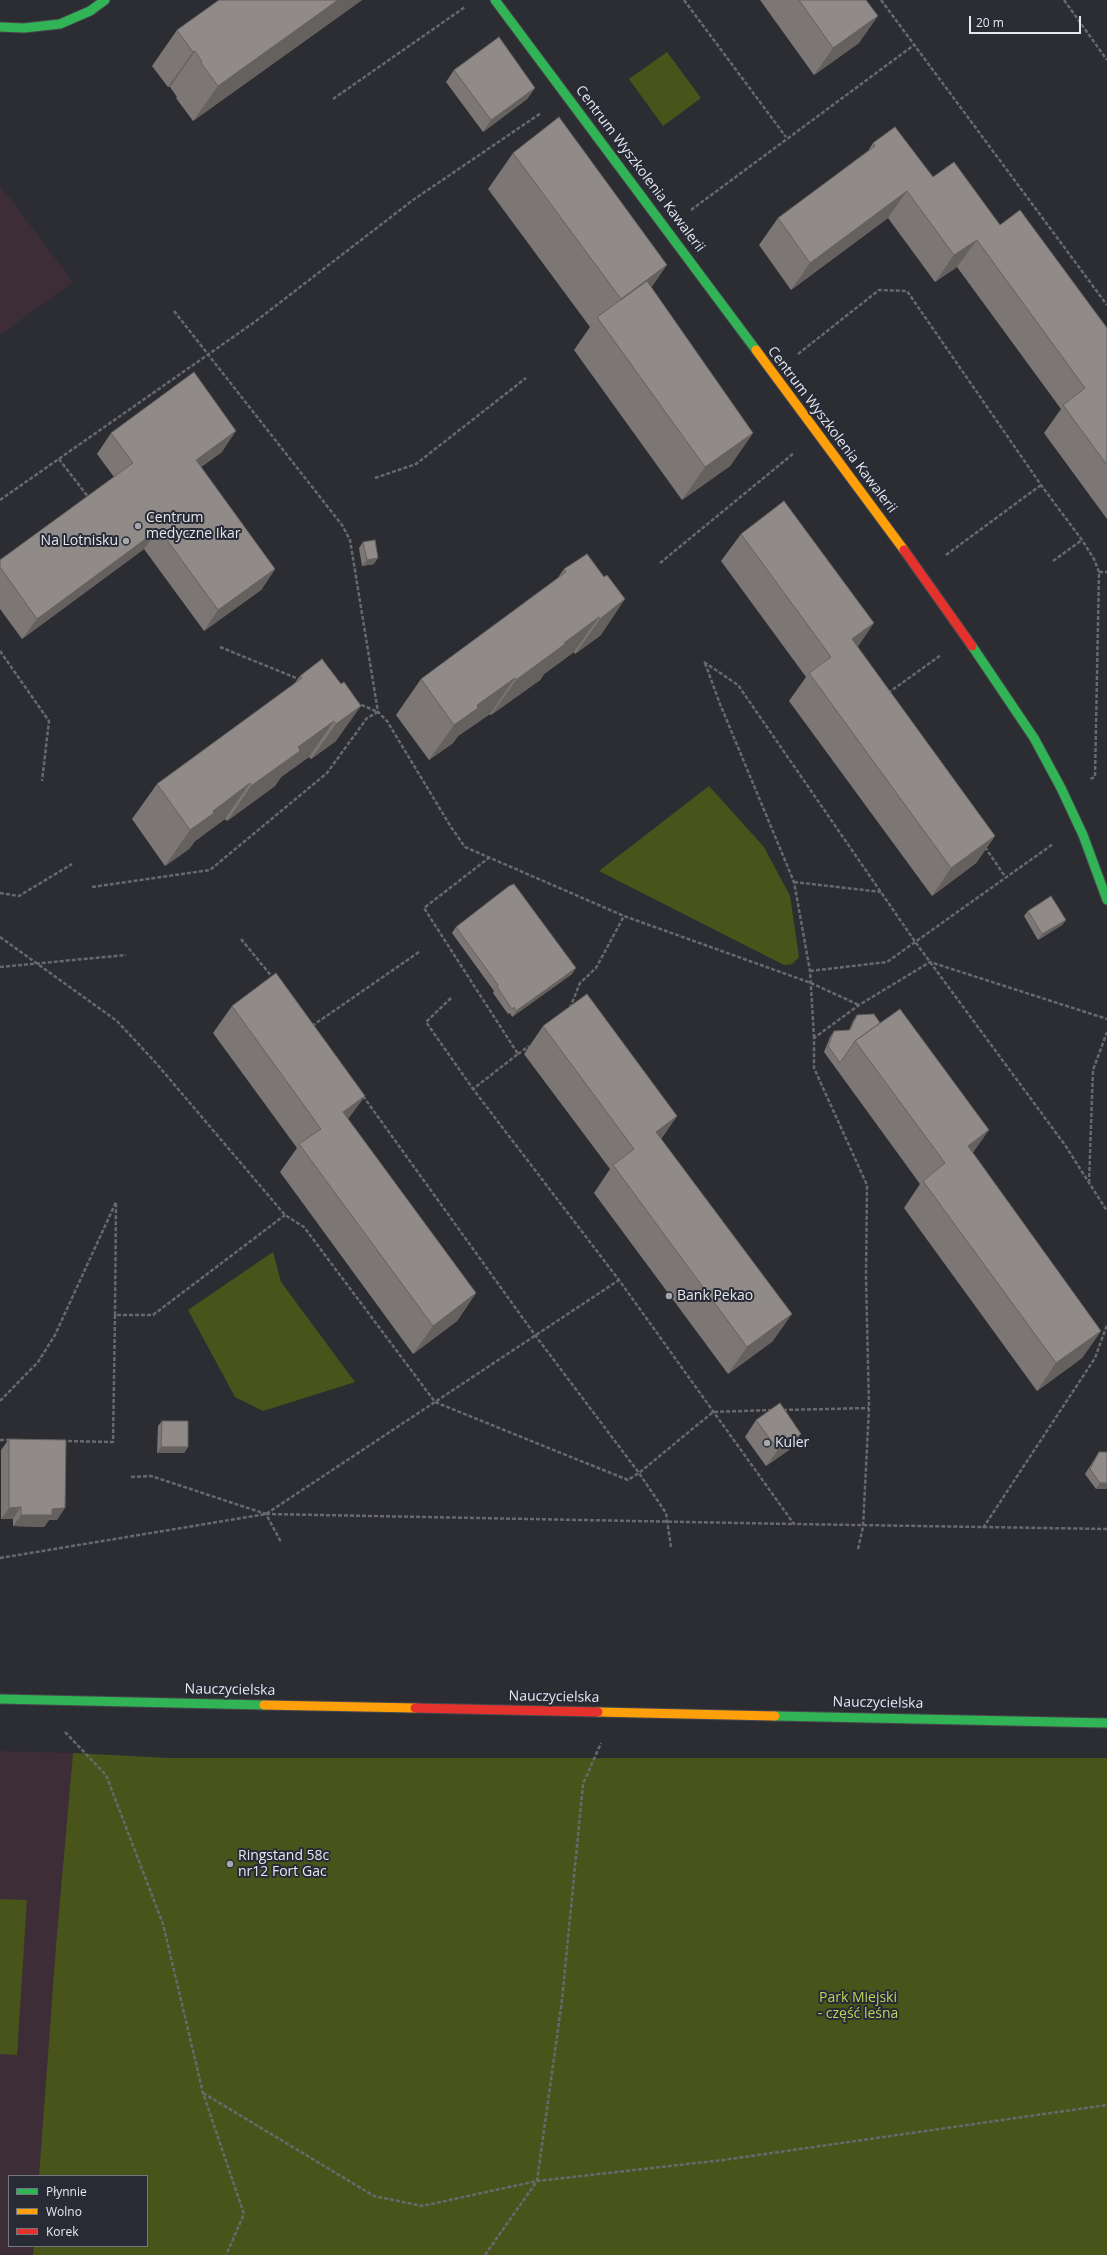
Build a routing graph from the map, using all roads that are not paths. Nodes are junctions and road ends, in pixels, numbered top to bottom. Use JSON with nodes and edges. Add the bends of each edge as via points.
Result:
{"nodes":[{"id":1,"x":105,"y":0,"type":"edge"},
{"id":2,"x":495,"y":0,"type":"edge"},
{"id":3,"x":0,"y":27,"type":"edge"},
{"id":4,"x":1107,"y":900,"type":"edge"},
{"id":5,"x":0,"y":1699,"type":"edge"},
{"id":6,"x":1107,"y":1723,"type":"edge"}],
"edges":[{"from":1,"to":3,"type":"street","via":[[90,11],[60,24],[24,28]]},
{"from":2,"to":4,"type":"street","name":"Centrum Wyszkolenia Kawalerii","via":[[921,573],[1034,738],[1083,835]]},
{"from":5,"to":6,"type":"street","name":"Nauczycielska"}]}
